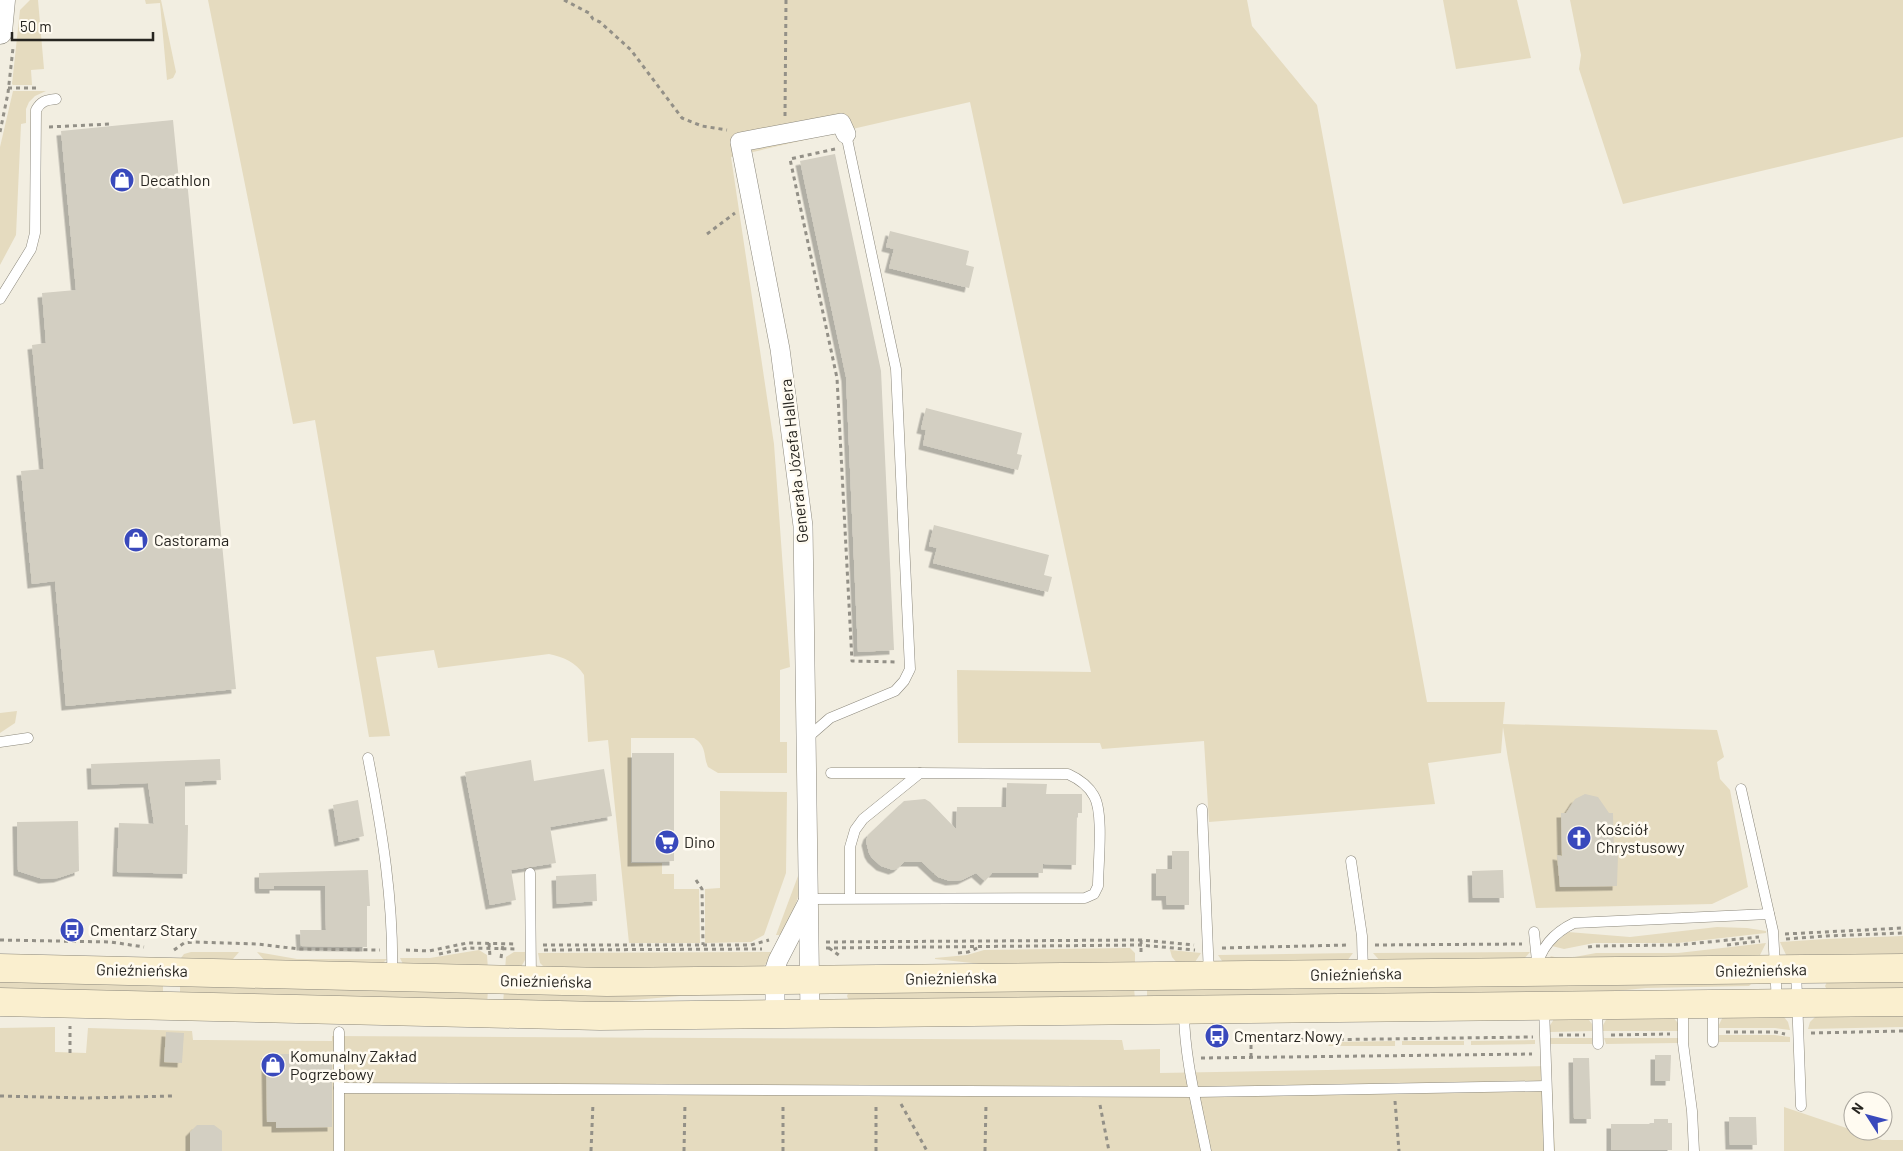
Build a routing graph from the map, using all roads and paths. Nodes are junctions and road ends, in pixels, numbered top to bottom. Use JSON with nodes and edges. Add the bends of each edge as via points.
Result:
{"nodes":[{"id":1,"x":3,"y":0,"type":"edge"},
{"id":2,"x":564,"y":0,"type":"edge"},
{"id":3,"x":786,"y":0,"type":"edge"},
{"id":4,"x":7,"y":38,"type":"edge"},
{"id":5,"x":8,"y":88,"type":"junction"},
{"id":6,"x":29,"y":88,"type":"dead end"},
{"id":7,"x":56,"y":99,"type":"dead end"},
{"id":8,"x":110,"y":124,"type":"dead end"},
{"id":9,"x":44,"y":128,"type":"dead end"},
{"id":10,"x":0,"y":132,"type":"edge"},
{"id":11,"x":786,"y":134,"type":"junction"},
{"id":12,"x":848,"y":140,"type":"junction"},
{"id":13,"x":740,"y":142,"type":"junction"},
{"id":14,"x":753,"y":213,"type":"junction"},
{"id":15,"x":707,"y":234,"type":"dead end"},
{"id":16,"x":0,"y":299,"type":"edge"},
{"id":17,"x":910,"y":662,"type":"junction"},
{"id":18,"x":28,"y":738,"type":"dead end"},
{"id":19,"x":807,"y":738,"type":"junction"},
{"id":20,"x":0,"y":742,"type":"edge"},
{"id":21,"x":368,"y":758,"type":"dead end"},
{"id":22,"x":831,"y":773,"type":"dead end"},
{"id":23,"x":920,"y":773,"type":"junction"},
{"id":24,"x":1741,"y":789,"type":"dead end"},
{"id":25,"x":1202,"y":809,"type":"dead end"},
{"id":26,"x":1351,"y":861,"type":"dead end"},
{"id":27,"x":530,"y":873,"type":"dead end"},
{"id":28,"x":696,"y":880,"type":"dead end"},
{"id":29,"x":850,"y":898,"type":"junction"},
{"id":30,"x":809,"y":899,"type":"junction"},
{"id":31,"x":1769,"y":914,"type":"junction"},
{"id":32,"x":1903,"y":928,"type":"edge"},
{"id":33,"x":1534,"y":932,"type":"dead end"},
{"id":34,"x":1903,"y":933,"type":"edge"},
{"id":35,"x":1773,"y":937,"type":"junction"},
{"id":36,"x":1140,"y":940,"type":"junction"},
{"id":37,"x":986,"y":942,"type":"junction"},
{"id":38,"x":489,"y":943,"type":"junction"},
{"id":39,"x":818,"y":943,"type":"junction"},
{"id":40,"x":503,"y":944,"type":"junction"},
{"id":41,"x":702,"y":945,"type":"junction"},
{"id":42,"x":778,"y":945,"type":"junction"},
{"id":43,"x":1354,"y":945,"type":"dead end"},
{"id":44,"x":1370,"y":945,"type":"dead end"},
{"id":45,"x":531,"y":946,"type":"junction"},
{"id":46,"x":1141,"y":946,"type":"junction"},
{"id":47,"x":980,"y":947,"type":"junction"},
{"id":48,"x":489,"y":948,"type":"junction"},
{"id":49,"x":829,"y":948,"type":"junction"},
{"id":50,"x":1584,"y":948,"type":"dead end"},
{"id":51,"x":502,"y":949,"type":"junction"},
{"id":52,"x":392,"y":950,"type":"junction"},
{"id":53,"x":1409,"y":950,"type":"dead end"},
{"id":54,"x":1244,"y":952,"type":"dead end"},
{"id":55,"x":1590,"y":952,"type":"dead end"},
{"id":56,"x":952,"y":954,"type":"dead end"},
{"id":57,"x":410,"y":955,"type":"dead end"},
{"id":58,"x":1209,"y":955,"type":"junction"},
{"id":59,"x":1535,"y":957,"type":"junction"},
{"id":60,"x":845,"y":958,"type":"dead end"},
{"id":61,"x":0,"y":968,"type":"edge"},
{"id":62,"x":1903,"y":968,"type":"edge"},
{"id":63,"x":1786,"y":970,"type":"junction"},
{"id":64,"x":1362,"y":974,"type":"junction"},
{"id":65,"x":392,"y":978,"type":"junction"},
{"id":66,"x":775,"y":980,"type":"junction"},
{"id":67,"x":809,"y":980,"type":"junction"},
{"id":68,"x":531,"y":981,"type":"junction"},
{"id":69,"x":0,"y":1002,"type":"edge"},
{"id":70,"x":1903,"y":1002,"type":"edge"},
{"id":71,"x":1683,"y":1004,"type":"junction"},
{"id":72,"x":1713,"y":1004,"type":"junction"},
{"id":73,"x":1787,"y":1004,"type":"junction"},
{"id":74,"x":1544,"y":1005,"type":"junction"},
{"id":75,"x":1597,"y":1005,"type":"junction"},
{"id":76,"x":1184,"y":1009,"type":"junction"},
{"id":77,"x":810,"y":1013,"type":"junction"},
{"id":78,"x":775,"y":1014,"type":"junction"},
{"id":79,"x":1903,"y":1030,"type":"edge"},
{"id":80,"x":339,"y":1032,"type":"dead end"},
{"id":81,"x":1808,"y":1033,"type":"dead end"},
{"id":82,"x":70,"y":1038,"type":"dead end"},
{"id":83,"x":1713,"y":1042,"type":"dead end"},
{"id":84,"x":1598,"y":1044,"type":"dead end"},
{"id":85,"x":70,"y":1052,"type":"dead end"},
{"id":86,"x":1545,"y":1054,"type":"junction"},
{"id":87,"x":1188,"y":1058,"type":"junction"},
{"id":88,"x":1546,"y":1086,"type":"junction"},
{"id":89,"x":340,"y":1088,"type":"junction"},
{"id":90,"x":594,"y":1089,"type":"junction"},
{"id":91,"x":783,"y":1090,"type":"junction"},
{"id":92,"x":1394,"y":1090,"type":"junction"},
{"id":93,"x":876,"y":1091,"type":"junction"},
{"id":94,"x":891,"y":1091,"type":"junction"},
{"id":95,"x":986,"y":1091,"type":"junction"},
{"id":96,"x":1098,"y":1092,"type":"junction"},
{"id":97,"x":1194,"y":1092,"type":"junction"},
{"id":98,"x":685,"y":1095,"type":"dead end"},
{"id":99,"x":0,"y":1096,"type":"edge"},
{"id":100,"x":174,"y":1096,"type":"dead end"},
{"id":101,"x":1801,"y":1106,"type":"dead end"},
{"id":102,"x":339,"y":1151,"type":"edge"},
{"id":103,"x":591,"y":1151,"type":"edge"},
{"id":104,"x":684,"y":1151,"type":"edge"},
{"id":105,"x":783,"y":1151,"type":"edge"},
{"id":106,"x":876,"y":1151,"type":"edge"},
{"id":107,"x":927,"y":1151,"type":"edge"},
{"id":108,"x":985,"y":1151,"type":"edge"},
{"id":109,"x":1109,"y":1151,"type":"edge"},
{"id":110,"x":1206,"y":1151,"type":"edge"},
{"id":111,"x":1399,"y":1151,"type":"edge"},
{"id":112,"x":1549,"y":1151,"type":"edge"},
{"id":113,"x":1694,"y":1151,"type":"edge"}],
"edges":[{"from":1,"to":4,"type":"street"},
{"from":2,"to":13,"type":"path","via":[[600,22],[631,50],[682,118],[702,126],[734,132]]},
{"from":3,"to":11,"type":"path"},
{"from":4,"to":5,"type":"path"},
{"from":5,"to":6,"type":"path"},
{"from":5,"to":10,"type":"path"},
{"from":7,"to":16,"type":"lane","via":[[40,103],[36,110],[35,233],[31,249]]},
{"from":8,"to":9,"type":"path"},
{"from":11,"to":12,"type":"street","via":[[841,123]]},
{"from":11,"to":13,"type":"street"},
{"from":12,"to":17,"type":"lane","via":[[896,368]]},
{"from":12,"to":17,"type":"path","via":[[790,159],[837,378],[852,661]]},
{"from":13,"to":14,"type":"street","name":"Generała Józefa Hallera"},
{"from":14,"to":15,"type":"path","via":[[734,213]]},
{"from":14,"to":19,"type":"street","name":"Generała Józefa Hallera","via":[[780,349],[803,526]]},
{"from":17,"to":19,"type":"lane","via":[[904,681],[895,691],[830,718]]},
{"from":18,"to":20,"type":"lane"},
{"from":19,"to":30,"type":"street","name":"Generała Józefa Hallera"},
{"from":21,"to":52,"type":"lane","via":[[385,847]]},
{"from":22,"to":23,"type":"lane"},
{"from":23,"to":29,"type":"lane","via":[[870,812],[855,830],[850,847]]},
{"from":23,"to":29,"type":"lane","via":[[1068,774],[1084,782],[1095,797],[1099,813],[1098,886],[1094,894],[1085,898]]},
{"from":24,"to":31,"type":"lane"},
{"from":25,"to":58,"type":"lane"},
{"from":26,"to":64,"type":"lane","via":[[1362,936]]},
{"from":27,"to":45,"type":"lane"},
{"from":28,"to":41,"type":"path","via":[[702,889]]},
{"from":29,"to":30,"type":"lane"},
{"from":30,"to":39,"type":"street","name":"Generała Józefa Hallera"},
{"from":30,"to":42,"type":"street","name":"Generała Józefa Hallera"},
{"from":31,"to":35,"type":"lane"},
{"from":31,"to":59,"type":"lane","via":[[1574,923]]},
{"from":32,"to":35,"type":"path"},
{"from":33,"to":59,"type":"lane"},
{"from":34,"to":35,"type":"path"},
{"from":35,"to":50,"type":"path"},
{"from":35,"to":55,"type":"path","via":[[1678,950]]},
{"from":35,"to":63,"type":"lane"},
{"from":36,"to":37,"type":"path"},
{"from":36,"to":46,"type":"path"},
{"from":36,"to":58,"type":"path"},
{"from":37,"to":39,"type":"path"},
{"from":37,"to":47,"type":"path"},
{"from":38,"to":40,"type":"path"},
{"from":38,"to":48,"type":"path"},
{"from":38,"to":52,"type":"path","via":[[467,943],[429,950]]},
{"from":39,"to":49,"type":"path"},
{"from":39,"to":49,"type":"path"},
{"from":39,"to":67,"type":"street","name":"Generała Józefa Hallera"},
{"from":40,"to":45,"type":"path"},
{"from":40,"to":51,"type":"path"},
{"from":41,"to":42,"type":"path","via":[[751,945],[765,940]]},
{"from":41,"to":45,"type":"path"},
{"from":42,"to":45,"type":"path","via":[[565,951]]},
{"from":42,"to":66,"type":"street","name":"Generała Józefa Hallera"},
{"from":43,"to":58,"type":"path"},
{"from":44,"to":59,"type":"path"},
{"from":45,"to":51,"type":"path"},
{"from":45,"to":68,"type":"lane"},
{"from":46,"to":47,"type":"path"},
{"from":46,"to":58,"type":"path"},
{"from":47,"to":49,"type":"path"},
{"from":47,"to":56,"type":"path"},
{"from":48,"to":51,"type":"path"},
{"from":48,"to":51,"type":"path","via":[[489,956],[496,961],[502,957]]},
{"from":48,"to":57,"type":"path","via":[[468,948],[430,956]]},
{"from":49,"to":60,"type":"path"},
{"from":52,"to":65,"type":"lane"},
{"from":53,"to":59,"type":"path","via":[[1523,949]]},
{"from":54,"to":58,"type":"path"},
{"from":58,"to":64,"type":"main road","name":"Gnieźnieńska"},
{"from":58,"to":67,"type":"main road","name":"Gnieźnieńska"},
{"from":59,"to":63,"type":"main road","name":"Gnieźnieńska"},
{"from":59,"to":64,"type":"main road","name":"Gnieźnieńska"},
{"from":61,"to":65,"type":"main road","name":"Gnieźnieńska"},
{"from":62,"to":63,"type":"main road","name":"Gnieźnieńska"},
{"from":63,"to":73,"type":"lane"},
{"from":63,"to":73,"type":"lane"},
{"from":65,"to":68,"type":"main road","name":"Gnieźnieńska"},
{"from":66,"to":67,"type":"main road","name":"Gnieźnieńska"},
{"from":66,"to":68,"type":"main road","name":"Gnieźnieńska"},
{"from":66,"to":78,"type":"street","name":"Generała Józefa Hallera"},
{"from":67,"to":77,"type":"street","name":"Generała Józefa Hallera"},
{"from":69,"to":78,"type":"main road","name":"Gnieźnieńska","via":[[566,1016]]},
{"from":70,"to":73,"type":"main road","name":"Gnieźnieńska"},
{"from":71,"to":72,"type":"main road","name":"Gnieźnieńska"},
{"from":71,"to":75,"type":"main road","name":"Gnieźnieńska"},
{"from":71,"to":113,"type":"lane","via":[[1683,1043]]},
{"from":72,"to":73,"type":"main road","name":"Gnieźnieńska"},
{"from":72,"to":83,"type":"lane"},
{"from":73,"to":101,"type":"lane"},
{"from":74,"to":75,"type":"main road","name":"Gnieźnieńska"},
{"from":74,"to":76,"type":"main road","name":"Gnieźnieńska"},
{"from":74,"to":86,"type":"lane"},
{"from":75,"to":84,"type":"lane"},
{"from":76,"to":77,"type":"main road","name":"Gnieźnieńska"},
{"from":76,"to":87,"type":"lane"},
{"from":77,"to":78,"type":"main road","name":"Gnieźnieńska"},
{"from":79,"to":81,"type":"path"},
{"from":80,"to":89,"type":"lane"},
{"from":82,"to":85,"type":"path"},
{"from":86,"to":87,"type":"path"},
{"from":86,"to":88,"type":"lane"},
{"from":87,"to":97,"type":"lane"},
{"from":88,"to":92,"type":"lane"},
{"from":88,"to":112,"type":"lane"},
{"from":89,"to":90,"type":"lane"},
{"from":89,"to":102,"type":"lane"},
{"from":90,"to":91,"type":"lane"},
{"from":90,"to":103,"type":"path"},
{"from":91,"to":93,"type":"lane"},
{"from":91,"to":105,"type":"path"},
{"from":92,"to":97,"type":"lane"},
{"from":92,"to":111,"type":"path"},
{"from":93,"to":94,"type":"lane"},
{"from":93,"to":106,"type":"path"},
{"from":94,"to":95,"type":"lane"},
{"from":94,"to":107,"type":"path","via":[[906,1110]]},
{"from":95,"to":96,"type":"lane"},
{"from":95,"to":108,"type":"path"},
{"from":96,"to":97,"type":"lane"},
{"from":96,"to":109,"type":"path"},
{"from":97,"to":110,"type":"lane"},
{"from":98,"to":104,"type":"path"},
{"from":99,"to":100,"type":"path"}]}
